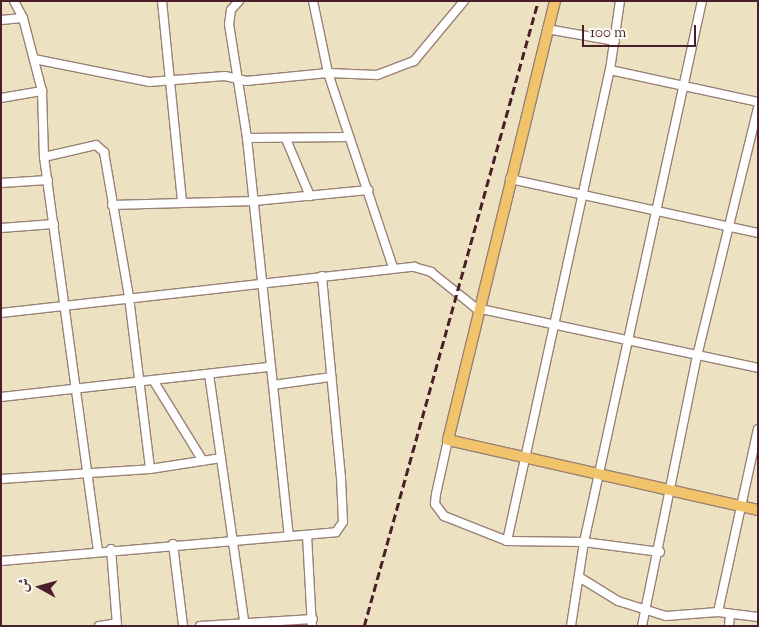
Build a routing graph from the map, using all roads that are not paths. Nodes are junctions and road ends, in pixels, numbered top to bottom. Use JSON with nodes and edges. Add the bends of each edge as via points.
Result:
{"nodes":[{"id":1,"x":14,"y":1,"type":"edge"},
{"id":2,"x":162,"y":1,"type":"edge"},
{"id":3,"x":239,"y":1,"type":"edge"},
{"id":4,"x":312,"y":1,"type":"edge"},
{"id":5,"x":464,"y":1,"type":"edge"},
{"id":6,"x":555,"y":1,"type":"edge"},
{"id":7,"x":620,"y":1,"type":"edge"},
{"id":8,"x":702,"y":1,"type":"edge"},
{"id":9,"x":23,"y":18,"type":"junction"},
{"id":10,"x":1,"y":20,"type":"edge"},
{"id":11,"x":547,"y":30,"type":"junction"},
{"id":12,"x":615,"y":41,"type":"junction"},
{"id":13,"x":34,"y":58,"type":"junction"},
{"id":14,"x":610,"y":70,"type":"junction"},
{"id":15,"x":328,"y":73,"type":"junction"},
{"id":16,"x":172,"y":79,"type":"junction"},
{"id":17,"x":238,"y":80,"type":"junction"},
{"id":18,"x":682,"y":86,"type":"junction"},
{"id":19,"x":42,"y":91,"type":"junction"},
{"id":20,"x":1,"y":98,"type":"edge"},
{"id":21,"x":758,"y":102,"type":"edge"},
{"id":22,"x":758,"y":108,"type":"edge"},
{"id":23,"x":349,"y":137,"type":"junction"},
{"id":24,"x":247,"y":138,"type":"junction"},
{"id":25,"x":286,"y":138,"type":"junction"},
{"id":26,"x":44,"y":157,"type":"junction"},
{"id":27,"x":48,"y":180,"type":"junction"},
{"id":28,"x":510,"y":180,"type":"junction"},
{"id":29,"x":1,"y":183,"type":"edge"},
{"id":30,"x":368,"y":190,"type":"junction"},
{"id":31,"x":310,"y":196,"type":"junction"},
{"id":32,"x":581,"y":196,"type":"junction"},
{"id":33,"x":254,"y":202,"type":"junction"},
{"id":34,"x":182,"y":203,"type":"junction"},
{"id":35,"x":112,"y":205,"type":"junction"},
{"id":36,"x":654,"y":213,"type":"junction"},
{"id":37,"x":54,"y":224,"type":"junction"},
{"id":38,"x":727,"y":226,"type":"junction"},
{"id":39,"x":1,"y":228,"type":"edge"},
{"id":40,"x":758,"y":233,"type":"edge"},
{"id":41,"x":393,"y":267,"type":"junction"},
{"id":42,"x":322,"y":276,"type":"junction"},
{"id":43,"x":260,"y":283,"type":"junction"},
{"id":44,"x":129,"y":297,"type":"junction"},
{"id":45,"x":66,"y":303,"type":"junction"},
{"id":46,"x":476,"y":308,"type":"junction"},
{"id":47,"x":1,"y":313,"type":"edge"},
{"id":48,"x":554,"y":326,"type":"junction"},
{"id":49,"x":625,"y":341,"type":"junction"},
{"id":50,"x":697,"y":356,"type":"junction"},
{"id":51,"x":270,"y":367,"type":"junction"},
{"id":52,"x":758,"y":368,"type":"edge"},
{"id":53,"x":209,"y":374,"type":"junction"},
{"id":54,"x":331,"y":377,"type":"junction"},
{"id":55,"x":154,"y":380,"type":"junction"},
{"id":56,"x":136,"y":381,"type":"junction"},
{"id":57,"x":273,"y":385,"type":"junction"},
{"id":58,"x":79,"y":388,"type":"junction"},
{"id":59,"x":1,"y":397,"type":"edge"},
{"id":60,"x":758,"y":429,"type":"edge"},
{"id":61,"x":448,"y":440,"type":"junction"},
{"id":62,"x":525,"y":457,"type":"junction"},
{"id":63,"x":221,"y":458,"type":"junction"},
{"id":64,"x":203,"y":461,"type":"junction"},
{"id":65,"x":150,"y":469,"type":"junction"},
{"id":66,"x":87,"y":470,"type":"junction"},
{"id":67,"x":598,"y":474,"type":"junction"},
{"id":68,"x":1,"y":479,"type":"edge"},
{"id":69,"x":671,"y":488,"type":"junction"},
{"id":70,"x":742,"y":506,"type":"junction"},
{"id":71,"x":758,"y":510,"type":"edge"},
{"id":72,"x":289,"y":535,"type":"junction"},
{"id":73,"x":307,"y":535,"type":"junction"},
{"id":74,"x":234,"y":538,"type":"junction"},
{"id":75,"x":507,"y":541,"type":"junction"},
{"id":76,"x":584,"y":542,"type":"junction"},
{"id":77,"x":173,"y":544,"type":"junction"},
{"id":78,"x":111,"y":549,"type":"junction"},
{"id":79,"x":98,"y":550,"type":"junction"},
{"id":80,"x":660,"y":552,"type":"junction"},
{"id":81,"x":1,"y":560,"type":"edge"},
{"id":82,"x":579,"y":577,"type":"junction"},
{"id":83,"x":647,"y":612,"type":"junction"},
{"id":84,"x":718,"y":612,"type":"junction"},
{"id":85,"x":730,"y":614,"type":"junction"},
{"id":86,"x":758,"y":617,"type":"edge"},
{"id":87,"x":313,"y":622,"type":"edge"},
{"id":88,"x":679,"y":622,"type":"edge"},
{"id":89,"x":245,"y":624,"type":"edge"},
{"id":90,"x":117,"y":625,"type":"edge"},
{"id":91,"x":99,"y":626,"type":"edge"},
{"id":92,"x":183,"y":626,"type":"edge"},
{"id":93,"x":200,"y":626,"type":"edge"},
{"id":94,"x":571,"y":626,"type":"edge"},
{"id":95,"x":642,"y":626,"type":"edge"},
{"id":96,"x":729,"y":626,"type":"edge"}],
"edges":[{"from":1,"to":9,"type":"street"},
{"from":2,"to":16,"type":"street"},
{"from":3,"to":17,"type":"street","via":[[229,18]]},
{"from":4,"to":15,"type":"street"},
{"from":5,"to":15,"type":"street","via":[[410,64],[376,75]]},
{"from":6,"to":11,"type":"main road"},
{"from":7,"to":12,"type":"street"},
{"from":8,"to":18,"type":"street"},
{"from":9,"to":10,"type":"street"},
{"from":9,"to":13,"type":"street"},
{"from":11,"to":12,"type":"street"},
{"from":11,"to":28,"type":"main road"},
{"from":12,"to":14,"type":"street"},
{"from":13,"to":16,"type":"street","via":[[140,82]]},
{"from":13,"to":19,"type":"street"},
{"from":14,"to":18,"type":"street"},
{"from":14,"to":32,"type":"street"},
{"from":15,"to":17,"type":"street"},
{"from":15,"to":23,"type":"street"},
{"from":16,"to":17,"type":"street","via":[[225,76]]},
{"from":16,"to":34,"type":"street"},
{"from":17,"to":24,"type":"street"},
{"from":18,"to":21,"type":"street"},
{"from":18,"to":36,"type":"street"},
{"from":19,"to":20,"type":"street"},
{"from":19,"to":26,"type":"street"},
{"from":22,"to":38,"type":"street"},
{"from":23,"to":25,"type":"street"},
{"from":23,"to":30,"type":"street"},
{"from":24,"to":25,"type":"street"},
{"from":24,"to":33,"type":"street"},
{"from":25,"to":31,"type":"street"},
{"from":26,"to":27,"type":"street"},
{"from":26,"to":35,"type":"street","via":[[101,147]]},
{"from":27,"to":29,"type":"street"},
{"from":27,"to":37,"type":"street"},
{"from":28,"to":32,"type":"street"},
{"from":28,"to":46,"type":"main road"},
{"from":30,"to":31,"type":"street"},
{"from":30,"to":41,"type":"street"},
{"from":31,"to":33,"type":"street"},
{"from":32,"to":36,"type":"street"},
{"from":32,"to":48,"type":"street"},
{"from":33,"to":34,"type":"street"},
{"from":33,"to":43,"type":"street"},
{"from":34,"to":35,"type":"street"},
{"from":35,"to":44,"type":"street"},
{"from":36,"to":38,"type":"street"},
{"from":36,"to":49,"type":"street"},
{"from":37,"to":39,"type":"street"},
{"from":37,"to":45,"type":"street"},
{"from":38,"to":40,"type":"street"},
{"from":38,"to":50,"type":"street"},
{"from":41,"to":42,"type":"street"},
{"from":41,"to":46,"type":"street","via":[[430,272]]},
{"from":42,"to":43,"type":"street"},
{"from":42,"to":54,"type":"street"},
{"from":43,"to":44,"type":"street"},
{"from":43,"to":51,"type":"street"},
{"from":44,"to":45,"type":"street"},
{"from":44,"to":56,"type":"street"},
{"from":45,"to":47,"type":"street"},
{"from":45,"to":58,"type":"street"},
{"from":46,"to":48,"type":"street"},
{"from":46,"to":61,"type":"main road"},
{"from":48,"to":49,"type":"street"},
{"from":48,"to":62,"type":"street"},
{"from":49,"to":50,"type":"street"},
{"from":49,"to":67,"type":"street"},
{"from":50,"to":52,"type":"street"},
{"from":50,"to":69,"type":"street"},
{"from":51,"to":53,"type":"street"},
{"from":51,"to":57,"type":"street"},
{"from":53,"to":55,"type":"street"},
{"from":53,"to":63,"type":"street"},
{"from":54,"to":57,"type":"street"},
{"from":54,"to":73,"type":"street","via":[[343,522],[336,532]]},
{"from":55,"to":56,"type":"street"},
{"from":55,"to":64,"type":"street"},
{"from":56,"to":58,"type":"street"},
{"from":56,"to":65,"type":"street"},
{"from":57,"to":72,"type":"street"},
{"from":58,"to":59,"type":"street"},
{"from":58,"to":66,"type":"street"},
{"from":60,"to":70,"type":"street"},
{"from":61,"to":62,"type":"main road"},
{"from":61,"to":75,"type":"street","via":[[436,494],[439,511],[470,530]]},
{"from":62,"to":67,"type":"main road"},
{"from":62,"to":75,"type":"street"},
{"from":63,"to":64,"type":"street"},
{"from":63,"to":74,"type":"street"},
{"from":64,"to":65,"type":"street"},
{"from":65,"to":66,"type":"street"},
{"from":66,"to":68,"type":"street"},
{"from":66,"to":79,"type":"street"},
{"from":67,"to":69,"type":"main road"},
{"from":67,"to":76,"type":"street"},
{"from":69,"to":70,"type":"main road"},
{"from":69,"to":80,"type":"street"},
{"from":70,"to":71,"type":"main road"},
{"from":70,"to":84,"type":"street"},
{"from":72,"to":73,"type":"street"},
{"from":72,"to":74,"type":"street"},
{"from":73,"to":87,"type":"street"},
{"from":74,"to":77,"type":"street"},
{"from":74,"to":89,"type":"street"},
{"from":75,"to":76,"type":"street"},
{"from":76,"to":80,"type":"street"},
{"from":76,"to":82,"type":"street"},
{"from":77,"to":78,"type":"street"},
{"from":77,"to":92,"type":"street"},
{"from":78,"to":79,"type":"street"},
{"from":78,"to":90,"type":"street"},
{"from":79,"to":81,"type":"street"},
{"from":80,"to":83,"type":"street"},
{"from":82,"to":83,"type":"street","via":[[618,601]]},
{"from":82,"to":94,"type":"street"},
{"from":83,"to":88,"type":"street"},
{"from":83,"to":95,"type":"street"},
{"from":84,"to":85,"type":"street"},
{"from":84,"to":88,"type":"street"},
{"from":85,"to":86,"type":"street"},
{"from":85,"to":96,"type":"street"},
{"from":87,"to":89,"type":"street"},
{"from":89,"to":93,"type":"street"},
{"from":90,"to":91,"type":"street"}]}
